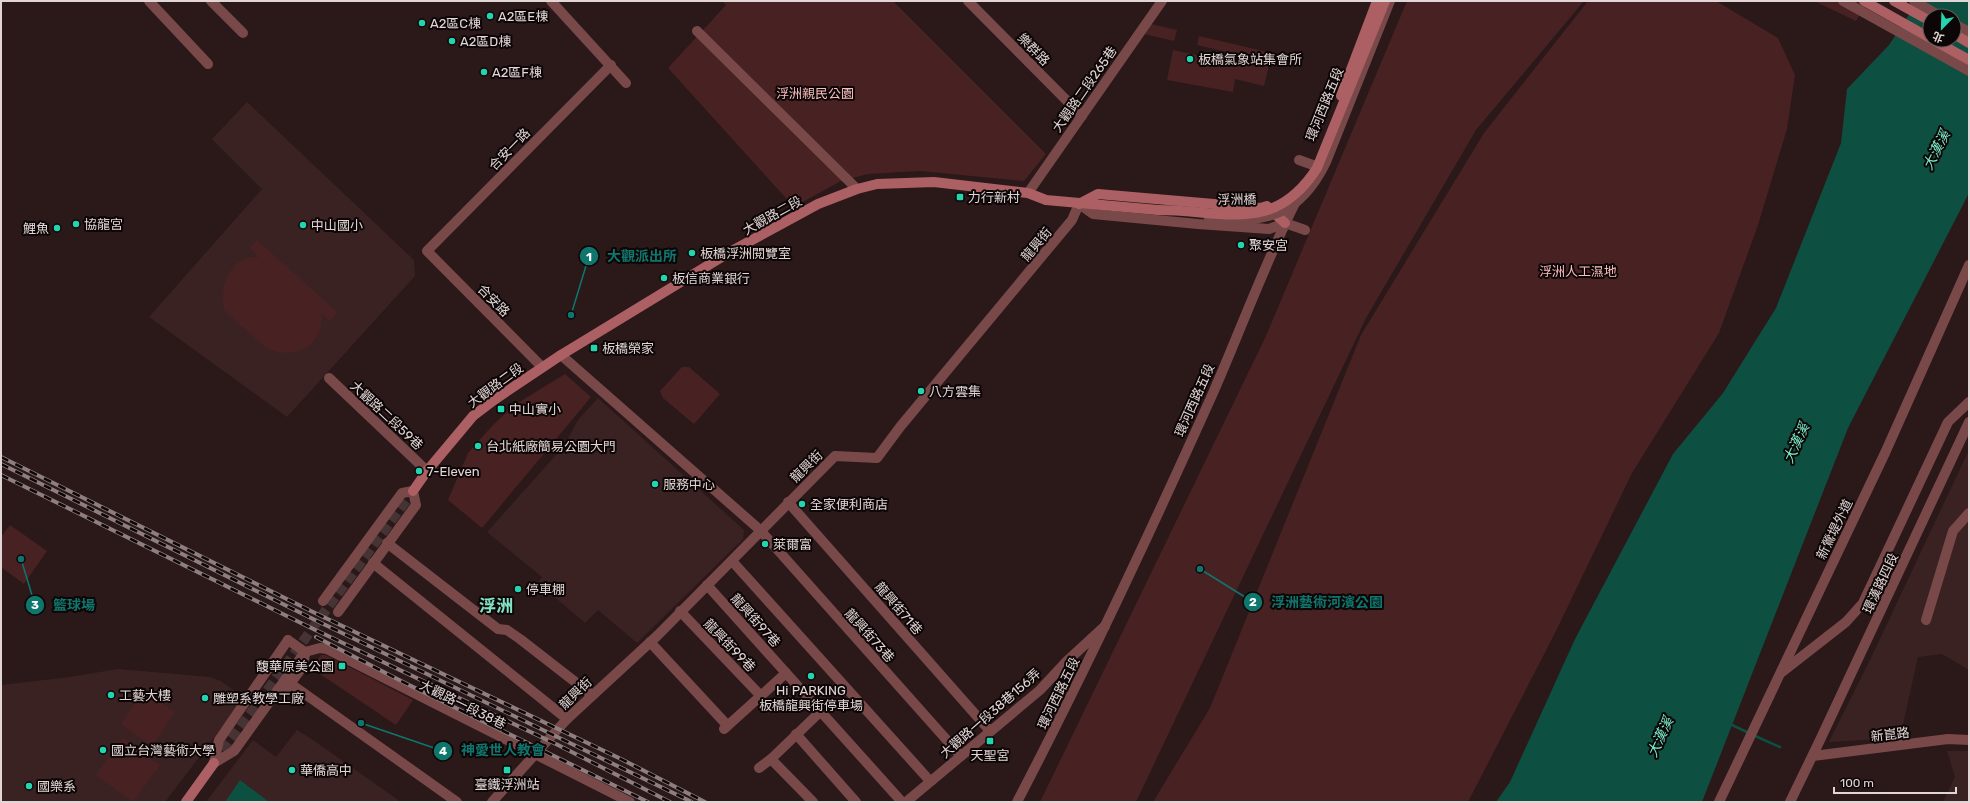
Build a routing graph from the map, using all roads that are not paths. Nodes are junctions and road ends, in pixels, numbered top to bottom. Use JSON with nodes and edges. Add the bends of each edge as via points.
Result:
{"nodes":[{"id":1,"x":149,"y":1,"type":"edge"},
{"id":2,"x":211,"y":1,"type":"edge"},
{"id":3,"x":551,"y":1,"type":"edge"},
{"id":4,"x":968,"y":1,"type":"edge"},
{"id":5,"x":1162,"y":1,"type":"edge"},
{"id":6,"x":1377,"y":1,"type":"edge"},
{"id":7,"x":1385,"y":1,"type":"edge"},
{"id":8,"x":1390,"y":1,"type":"edge"},
{"id":9,"x":1843,"y":1,"type":"edge"},
{"id":10,"x":1864,"y":1,"type":"edge"},
{"id":11,"x":1894,"y":1,"type":"edge"},
{"id":12,"x":1914,"y":1,"type":"edge"},
{"id":13,"x":1926,"y":8,"type":"edge"},
{"id":14,"x":1922,"y":17,"type":"edge"},
{"id":15,"x":696,"y":31,"type":"dead end"},
{"id":16,"x":243,"y":33,"type":"dead end"},
{"id":17,"x":1922,"y":34,"type":"edge"},
{"id":18,"x":1948,"y":48,"type":"edge"},
{"id":19,"x":1969,"y":60,"type":"edge"},
{"id":20,"x":208,"y":64,"type":"dead end"},
{"id":21,"x":610,"y":66,"type":"junction"},
{"id":22,"x":1969,"y":71,"type":"edge"},
{"id":23,"x":626,"y":83,"type":"dead end"},
{"id":24,"x":1082,"y":116,"type":"junction"},
{"id":25,"x":1300,"y":160,"type":"dead end"},
{"id":26,"x":1313,"y":165,"type":"junction"},
{"id":27,"x":1305,"y":183,"type":"junction"},
{"id":28,"x":857,"y":189,"type":"junction"},
{"id":29,"x":1028,"y":193,"type":"junction"},
{"id":30,"x":1079,"y":204,"type":"junction"},
{"id":31,"x":1260,"y":208,"type":"junction"},
{"id":32,"x":1158,"y":210,"type":"junction"},
{"id":33,"x":1285,"y":223,"type":"junction"},
{"id":34,"x":1305,"y":230,"type":"dead end"},
{"id":35,"x":427,"y":251,"type":"joint"},
{"id":36,"x":1969,"y":265,"type":"edge"},
{"id":37,"x":561,"y":355,"type":"junction"},
{"id":38,"x":542,"y":367,"type":"junction"},
{"id":39,"x":329,"y":378,"type":"dead end"},
{"id":40,"x":1969,"y":402,"type":"edge"},
{"id":41,"x":1969,"y":422,"type":"edge"},
{"id":42,"x":427,"y":471,"type":"junction"},
{"id":43,"x":413,"y":491,"type":"junction"},
{"id":44,"x":788,"y":502,"type":"junction"},
{"id":45,"x":1969,"y":513,"type":"edge"},
{"id":46,"x":760,"y":530,"type":"junction"},
{"id":47,"x":387,"y":543,"type":"junction"},
{"id":48,"x":732,"y":561,"type":"junction"},
{"id":49,"x":372,"y":563,"type":"junction"},
{"id":50,"x":706,"y":585,"type":"junction"},
{"id":51,"x":323,"y":601,"type":"dead end"},
{"id":52,"x":680,"y":611,"type":"junction"},
{"id":53,"x":338,"y":612,"type":"dead end"},
{"id":54,"x":1926,"y":620,"type":"dead end"},
{"id":55,"x":1106,"y":626,"type":"junction"},
{"id":56,"x":650,"y":642,"type":"junction"},
{"id":57,"x":305,"y":652,"type":"junction"},
{"id":58,"x":786,"y":673,"type":"junction"},
{"id":59,"x":1780,"y":674,"type":"junction"},
{"id":60,"x":291,"y":684,"type":"junction"},
{"id":61,"x":592,"y":695,"type":"junction"},
{"id":62,"x":761,"y":696,"type":"junction"},
{"id":63,"x":271,"y":700,"type":"junction"},
{"id":64,"x":821,"y":711,"type":"junction"},
{"id":65,"x":566,"y":719,"type":"junction"},
{"id":66,"x":990,"y":731,"type":"junction"},
{"id":67,"x":796,"y":734,"type":"junction"},
{"id":68,"x":1969,"y":740,"type":"edge"},
{"id":69,"x":535,"y":754,"type":"junction"},
{"id":70,"x":961,"y":756,"type":"junction"},
{"id":71,"x":1813,"y":756,"type":"junction"},
{"id":72,"x":771,"y":759,"type":"junction"},
{"id":73,"x":214,"y":763,"type":"junction"},
{"id":74,"x":759,"y":768,"type":"dead end"},
{"id":75,"x":930,"y":781,"type":"junction"},
{"id":76,"x":186,"y":802,"type":"edge"},
{"id":77,"x":457,"y":802,"type":"edge"},
{"id":78,"x":492,"y":802,"type":"edge"},
{"id":79,"x":630,"y":802,"type":"edge"},
{"id":80,"x":813,"y":802,"type":"edge"},
{"id":81,"x":856,"y":802,"type":"edge"},
{"id":82,"x":902,"y":802,"type":"edge"},
{"id":83,"x":906,"y":802,"type":"edge"},
{"id":84,"x":1017,"y":802,"type":"edge"},
{"id":85,"x":1718,"y":802,"type":"edge"},
{"id":86,"x":1790,"y":802,"type":"edge"}],
"edges":[{"from":1,"to":20,"type":"street"},
{"from":2,"to":16,"type":"street"},
{"from":3,"to":21,"type":"street"},
{"from":4,"to":24,"type":"street","name":"樂群路"},
{"from":5,"to":24,"type":"street","name":"大觀路二段265巷"},
{"from":6,"to":26,"type":"main road","name":"環河西路五段"},
{"from":7,"to":32,"type":"main road","name":"浮洲橋","bridge":true,"via":[[1317,168],[1306,185],[1289,201],[1252,215]]},
{"from":8,"to":32,"type":"street","bridge":true,"via":[[1326,162],[1317,181],[1305,195],[1273,216],[1242,221],[1185,216]]},
{"from":9,"to":22,"type":"street"},
{"from":10,"to":17,"type":"main road"},
{"from":11,"to":14,"type":"main road"},
{"from":12,"to":13,"type":"street"},
{"from":15,"to":28,"type":"street"},
{"from":18,"to":19,"type":"main road"},
{"from":21,"to":23,"type":"street"},
{"from":21,"to":35,"type":"street","name":"合安一路"},
{"from":24,"to":29,"type":"street","name":"大觀路二段265巷"},
{"from":25,"to":26,"type":"street"},
{"from":26,"to":27,"type":"main road","name":"環河西路五段"},
{"from":27,"to":31,"type":"main road","via":[[1273,204]]},
{"from":27,"to":33,"type":"street","name":"環河西路五段"},
{"from":28,"to":29,"type":"main road","name":"大觀路二段","via":[[877,184],[934,182]]},
{"from":28,"to":37,"type":"main road","name":"大觀路二段","via":[[818,204],[730,252]]},
{"from":29,"to":30,"type":"main road","name":"大觀路二段","via":[[1046,200]]},
{"from":30,"to":31,"type":"main road","via":[[1098,194]]},
{"from":30,"to":32,"type":"main road","name":"浮洲橋"},
{"from":30,"to":33,"type":"street","via":[[1093,214],[1198,224],[1269,229]]},
{"from":30,"to":44,"type":"street","name":"龍興街","via":[[1072,220],[877,458],[835,456]]},
{"from":31,"to":33,"type":"main road","via":[[1275,214]]},
{"from":33,"to":34,"type":"street"},
{"from":33,"to":55,"type":"street","name":"環河西路五段","via":[[1213,392]]},
{"from":35,"to":38,"type":"street","name":"合安路"},
{"from":36,"to":59,"type":"street","name":"新鶯堤外道","via":[[1885,453]]},
{"from":37,"to":38,"type":"main road","name":"大觀路二段"},
{"from":37,"to":46,"type":"street","name":"龍興街73巷"},
{"from":38,"to":42,"type":"main road","name":"大觀路二段","via":[[473,416]]},
{"from":39,"to":42,"type":"street","name":"大觀路二段59巷"},
{"from":40,"to":59,"type":"street","via":[[1948,422],[1863,603],[1846,622]]},
{"from":41,"to":71,"type":"street","name":"環漢路四段"},
{"from":42,"to":43,"type":"main road","name":"大觀路二段"},
{"from":43,"to":47,"type":"street","via":[[416,505]]},
{"from":43,"to":51,"type":"street","name":"大觀路二段","via":[[402,493]]},
{"from":44,"to":46,"type":"street","name":"龍興街"},
{"from":44,"to":66,"type":"street","name":"龍興街71巷"},
{"from":45,"to":54,"type":"street","via":[[1954,531]]},
{"from":46,"to":48,"type":"street","name":"龍興街"},
{"from":46,"to":70,"type":"street","name":"龍興街73巷"},
{"from":47,"to":49,"type":"street"},
{"from":47,"to":61,"type":"street","via":[[498,629],[507,630],[520,639]]},
{"from":48,"to":50,"type":"street","name":"龍興街"},
{"from":48,"to":75,"type":"street"},
{"from":49,"to":53,"type":"street"},
{"from":49,"to":65,"type":"street"},
{"from":50,"to":52,"type":"street","name":"龍興街"},
{"from":50,"to":58,"type":"street","name":"龍興街97巷"},
{"from":52,"to":56,"type":"street","name":"龍興街"},
{"from":52,"to":62,"type":"street","name":"龍興街99巷"},
{"from":55,"to":66,"type":"street","name":"大觀路一段38巷156弄","via":[[1066,662],[1040,690]]},
{"from":55,"to":84,"type":"street","name":"環河西路五段"},
{"from":56,"to":61,"type":"street","name":"龍興街"},
{"from":56,"to":62,"type":"street","via":[[726,727]]},
{"from":57,"to":60,"type":"street","via":[[303,666]]},
{"from":57,"to":63,"type":"street"},
{"from":57,"to":69,"type":"street","name":"大觀路一段38巷","via":[[320,648],[328,649]]},
{"from":57,"to":73,"type":"street","bridge":true,"via":[[288,640],[219,740]]},
{"from":58,"to":62,"type":"street"},
{"from":58,"to":64,"type":"street","name":"龍興街97巷"},
{"from":59,"to":85,"type":"street","name":"新鶯堤外道"},
{"from":60,"to":63,"type":"street","via":[[277,698]]},
{"from":60,"to":77,"type":"street"},
{"from":61,"to":65,"type":"street","name":"龍興街"},
{"from":63,"to":73,"type":"street","via":[[234,751]]},
{"from":64,"to":67,"type":"street"},
{"from":64,"to":82,"type":"street","name":"龍興街97巷"},
{"from":65,"to":69,"type":"street","name":"龍興街"},
{"from":66,"to":70,"type":"street","name":"大觀路一段38巷156弄"},
{"from":67,"to":72,"type":"street"},
{"from":67,"to":81,"type":"street"},
{"from":68,"to":71,"type":"street","name":"新崑路","via":[[1948,739]]},
{"from":69,"to":78,"type":"street","name":"龍興街"},
{"from":69,"to":79,"type":"street","name":"大觀路一段38巷"},
{"from":70,"to":75,"type":"street","name":"大觀路一段38巷156弄"},
{"from":71,"to":86,"type":"street","name":"環漢路四段"},
{"from":72,"to":74,"type":"street"},
{"from":72,"to":80,"type":"street"},
{"from":73,"to":76,"type":"main road"},
{"from":75,"to":83,"type":"street","name":"大觀路一段38巷156弄"}]}
